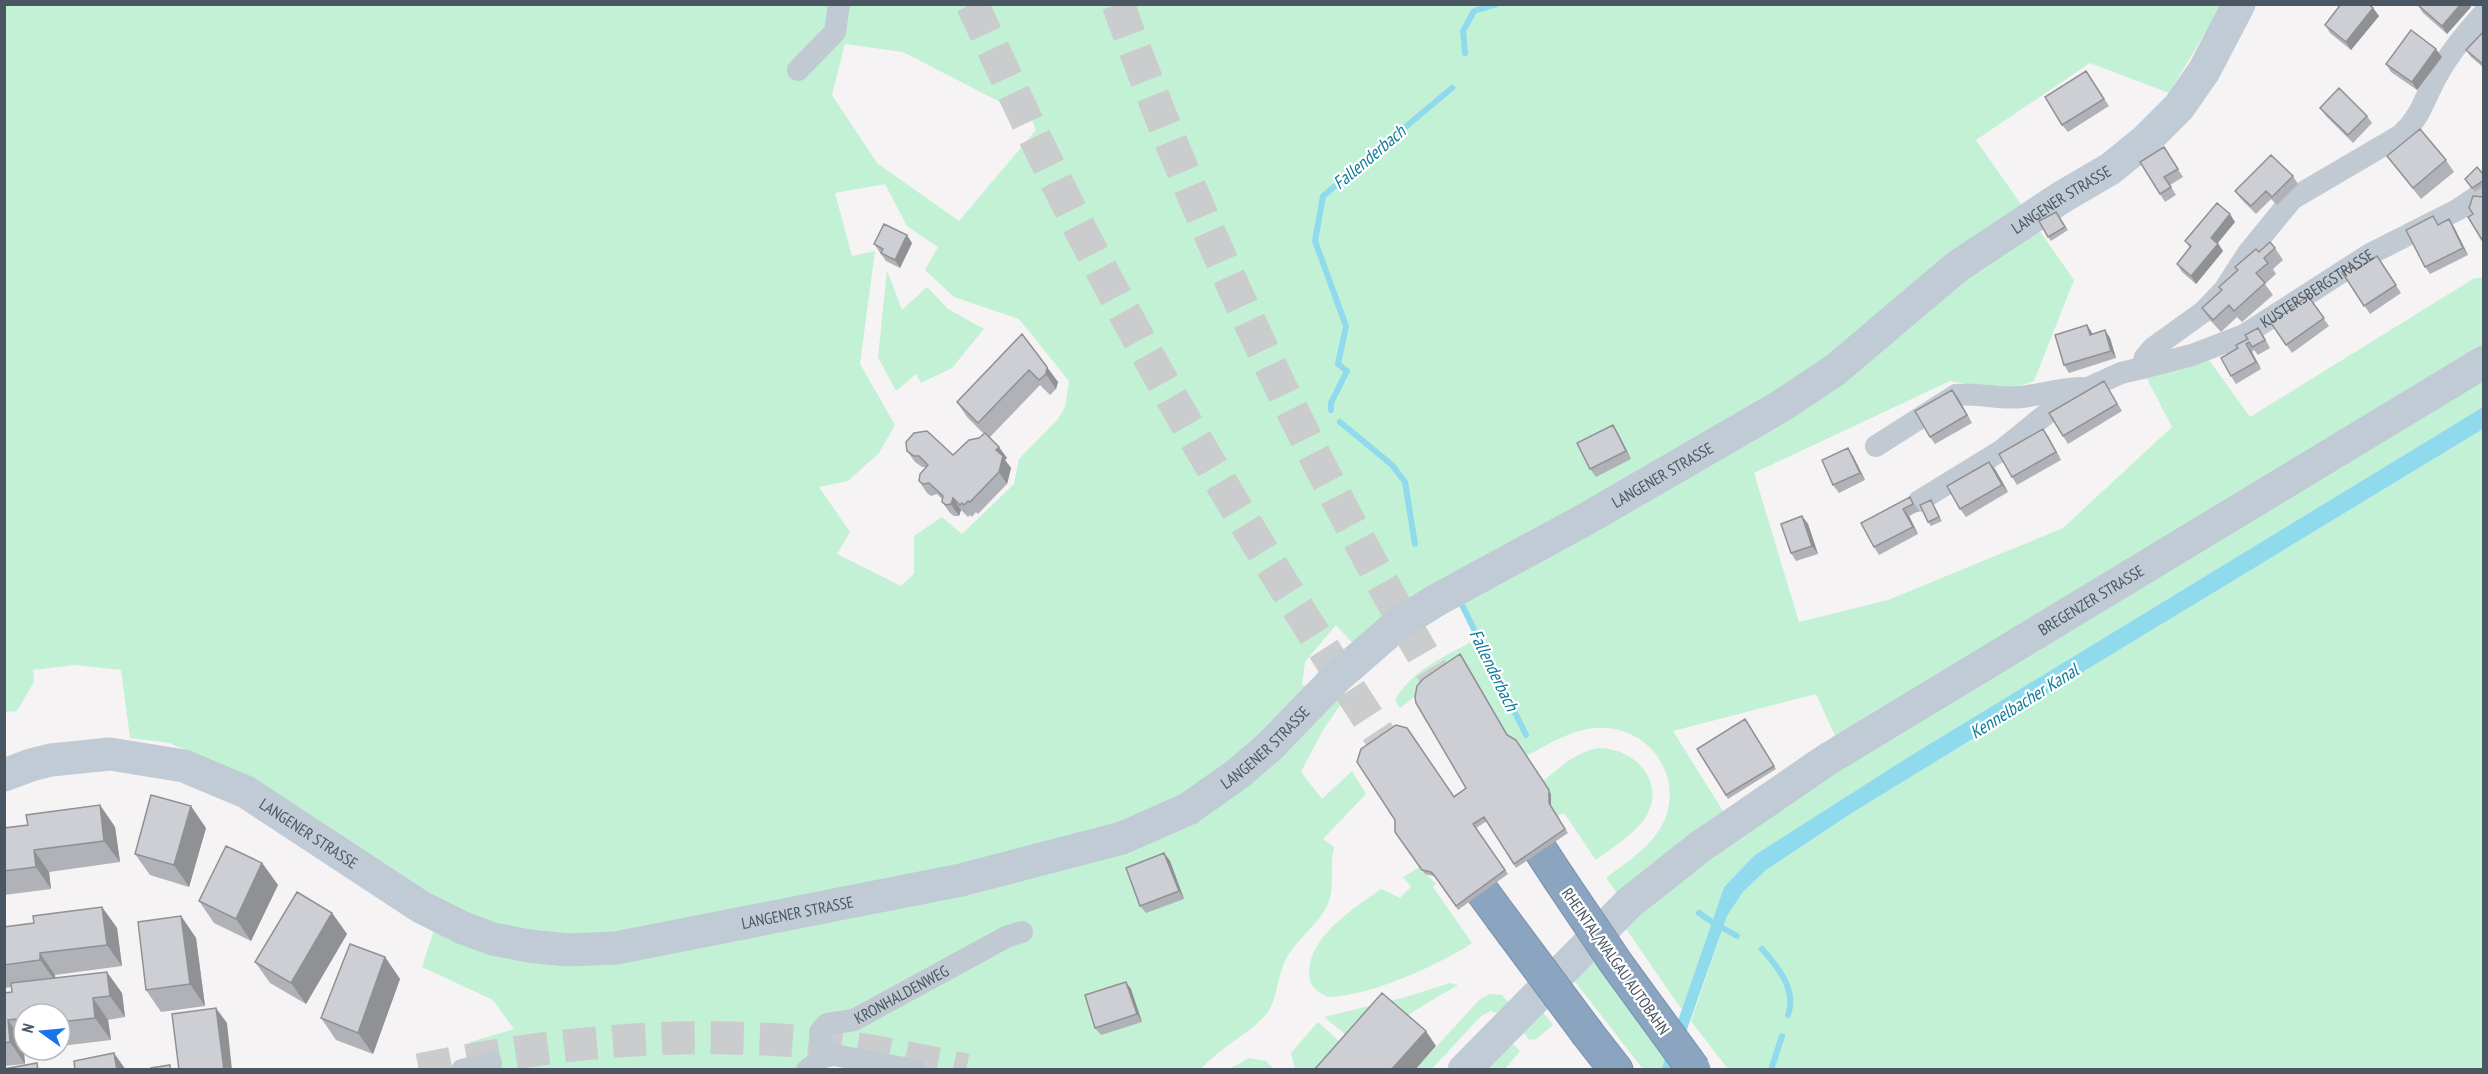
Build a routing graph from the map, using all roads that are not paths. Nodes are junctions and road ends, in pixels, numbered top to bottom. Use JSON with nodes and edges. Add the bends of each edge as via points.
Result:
{"nodes":[{"id":1,"x":839,"y":4,"type":"edge"},
{"id":2,"x":2240,"y":4,"type":"edge"},
{"id":3,"x":2484,"y":13,"type":"edge"},
{"id":4,"x":798,"y":70,"type":"dead end"},
{"id":5,"x":2484,"y":192,"type":"edge"},
{"id":6,"x":2482,"y":358,"type":"edge"},
{"id":7,"x":2142,"y":368,"type":"junction"},
{"id":8,"x":2088,"y":388,"type":"junction"},
{"id":9,"x":1876,"y":446,"type":"dead end"},
{"id":10,"x":1919,"y":501,"type":"dead end"},
{"id":11,"x":4,"y":775,"type":"edge"},
{"id":12,"x":1549,"y":864,"type":"dead end"},
{"id":13,"x":1492,"y":904,"type":"dead end"},
{"id":14,"x":1022,"y":932,"type":"dead end"},
{"id":15,"x":491,"y":1063,"type":"dead end"},
{"id":16,"x":815,"y":1063,"type":"edge"},
{"id":17,"x":462,"y":1070,"type":"edge"},
{"id":18,"x":915,"y":1070,"type":"edge"},
{"id":19,"x":1464,"y":1070,"type":"edge"},
{"id":20,"x":1616,"y":1070,"type":"edge"},
{"id":21,"x":1694,"y":1070,"type":"edge"}],
"edges":[{"from":1,"to":4,"type":"street","via":[[835,32]]},
{"from":2,"to":11,"type":"main road","name":"LANGENER STRASSE","bridge":true,"via":[[2204,71],[2179,107],[2110,169],[1958,266],[1834,370],[1781,406],[1397,625],[1336,678],[1239,773],[1188,808],[1122,838],[961,880],[616,948],[567,950],[493,939],[463,928],[421,907],[246,792],[184,766],[110,754],[51,760]]},
{"from":3,"to":7,"type":"street","via":[[2455,46],[2415,122],[2401,135],[2292,199],[2224,290],[2203,312],[2153,348]]},
{"from":5,"to":7,"type":"street","name":"KUSTERSBERGSTRASSE","via":[[2370,254],[2244,335],[2192,355]]},
{"from":6,"to":19,"type":"main road","name":"BREGENZER STRASSE","via":[[1828,759],[1701,846],[1629,903]]},
{"from":7,"to":8,"type":"street","name":"KUSTERSBERGSTRASSE"},
{"from":8,"to":9,"type":"street","name":"KUSTERSBERGSTRASSE","via":[[2063,388],[2023,397],[1956,395]]},
{"from":8,"to":10,"type":"street","name":"KUSTERSBERGSTRASSE","via":[[2055,407],[2002,450]]},
{"from":12,"to":21,"type":"highway","name":"RHEINTAL/WALGAU AUTOBAHN","bridge":true},
{"from":13,"to":20,"type":"highway","bridge":true},
{"from":14,"to":16,"type":"street","name":"KRONHALDENWEG","via":[[854,1020],[827,1024],[820,1032]]},
{"from":15,"to":17,"type":"street"},
{"from":16,"to":18,"type":"street","via":[[843,1056]]}]}
